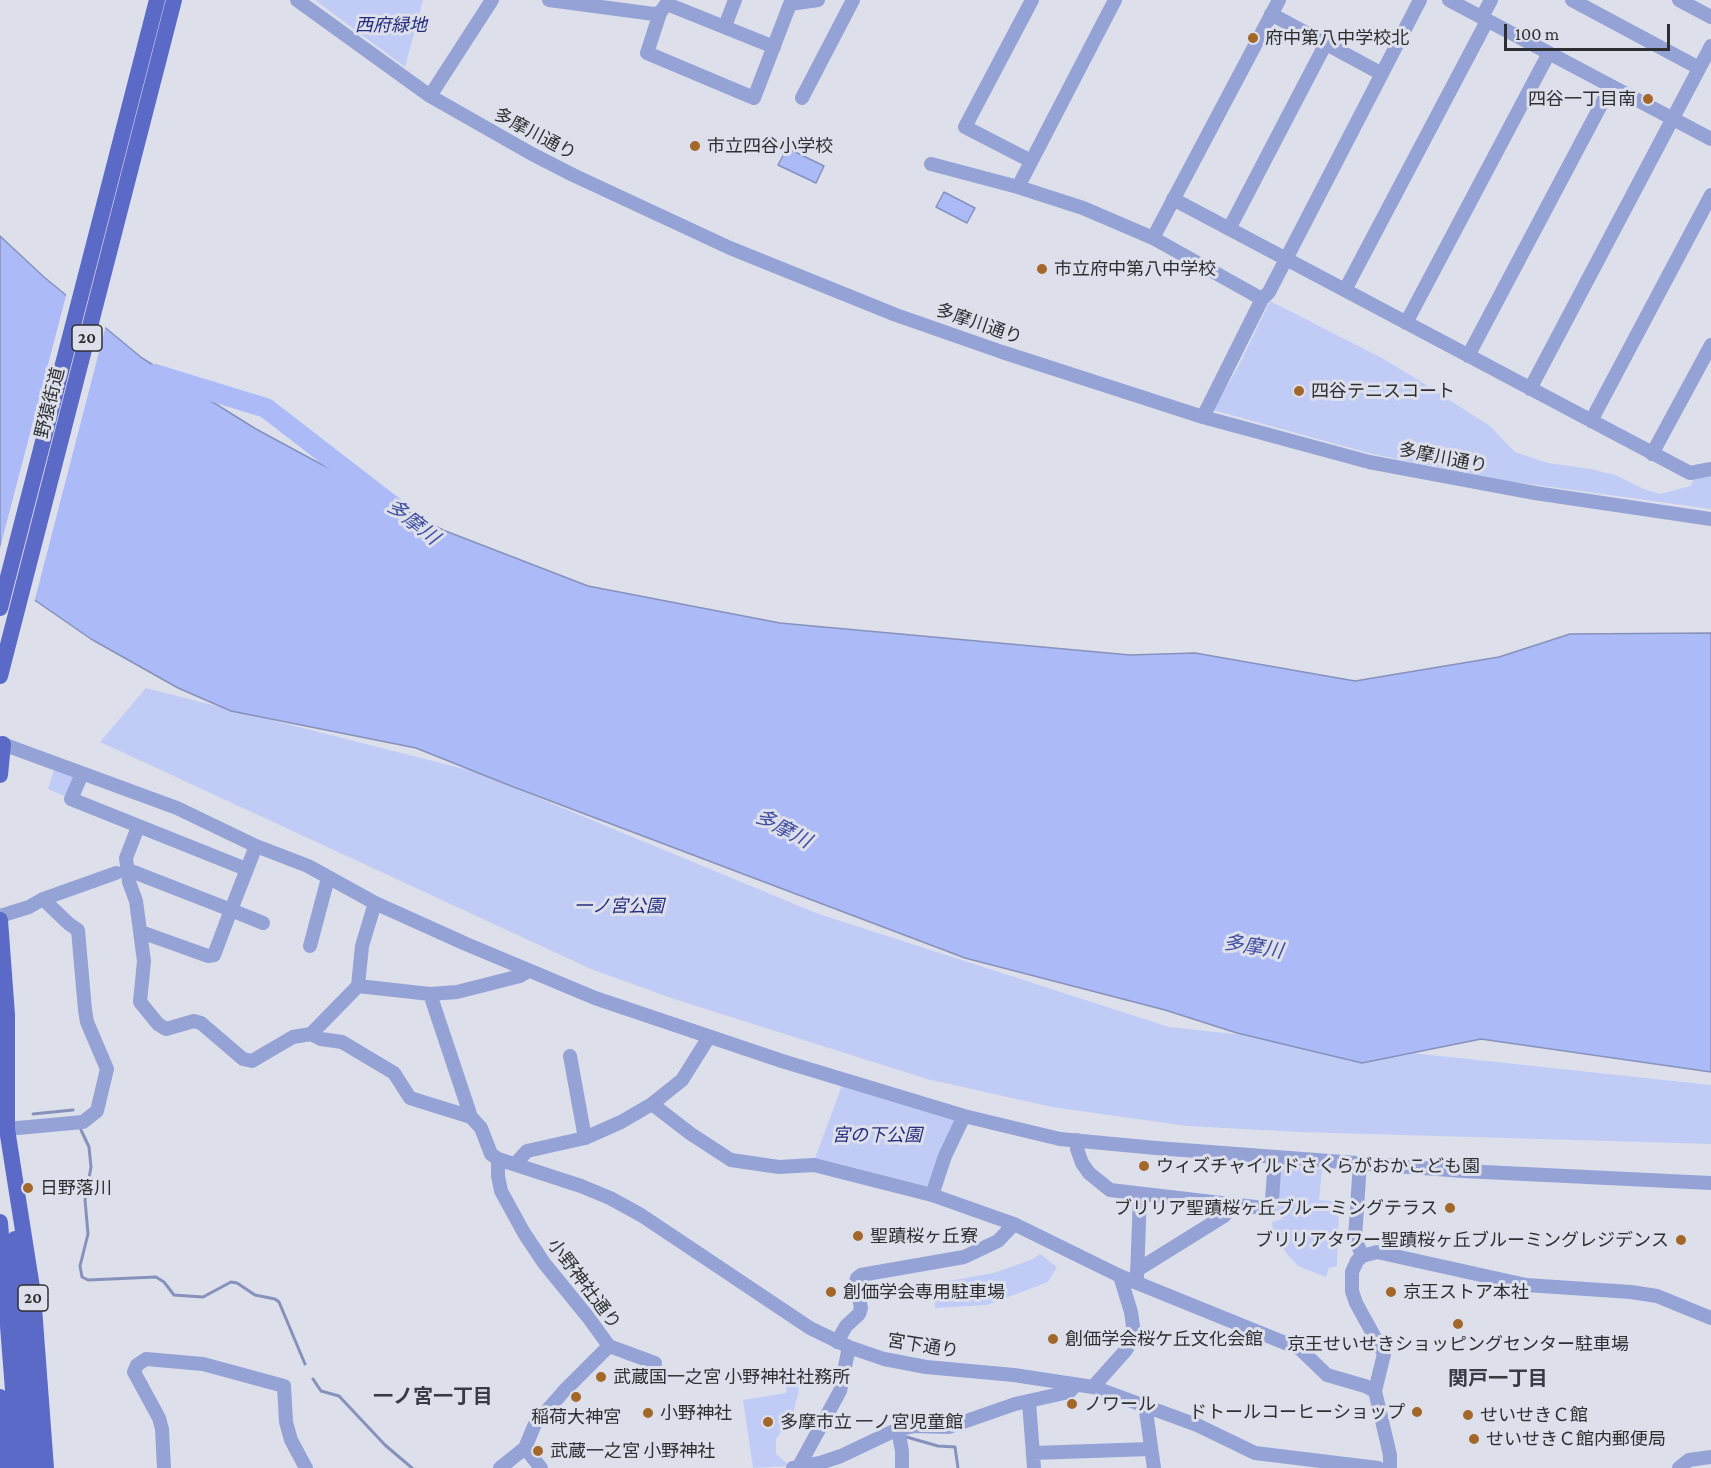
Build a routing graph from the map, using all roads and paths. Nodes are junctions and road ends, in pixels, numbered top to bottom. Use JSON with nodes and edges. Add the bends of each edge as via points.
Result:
{"nodes":[{"id":1,"x":157,"y":0,"type":"edge"},
{"id":2,"x":174,"y":0,"type":"edge"},
{"id":3,"x":297,"y":0,"type":"edge"},
{"id":4,"x":492,"y":0,"type":"edge"},
{"id":5,"x":549,"y":0,"type":"edge"},
{"id":6,"x":735,"y":0,"type":"edge"},
{"id":7,"x":818,"y":0,"type":"edge"},
{"id":8,"x":853,"y":0,"type":"edge"},
{"id":9,"x":1032,"y":0,"type":"edge"},
{"id":10,"x":1115,"y":0,"type":"edge"},
{"id":11,"x":1279,"y":0,"type":"edge"},
{"id":12,"x":1420,"y":0,"type":"edge"},
{"id":13,"x":1449,"y":0,"type":"edge"},
{"id":14,"x":1491,"y":0,"type":"edge"},
{"id":15,"x":1572,"y":0,"type":"edge"},
{"id":16,"x":1679,"y":0,"type":"edge"},
{"id":17,"x":791,"y":2,"type":"edge"},
{"id":18,"x":607,"y":4,"type":"edge"},
{"id":19,"x":665,"y":6,"type":"edge"},
{"id":20,"x":1271,"y":14,"type":"junction"},
{"id":21,"x":1711,"y":17,"type":"edge"},
{"id":22,"x":1485,"y":19,"type":"junction"},
{"id":23,"x":724,"y":26,"type":"junction"},
{"id":24,"x":1325,"y":45,"type":"junction"},
{"id":25,"x":1711,"y":46,"type":"edge"},
{"id":26,"x":774,"y":47,"type":"junction"},
{"id":27,"x":1549,"y":53,"type":"junction"},
{"id":28,"x":1699,"y":68,"type":"junction"},
{"id":29,"x":1382,"y":74,"type":"junction"},
{"id":30,"x":1611,"y":86,"type":"junction"},
{"id":31,"x":430,"y":96,"type":"junction"},
{"id":32,"x":802,"y":98,"type":"dead end"},
{"id":33,"x":1672,"y":119,"type":"junction"},
{"id":34,"x":1711,"y":139,"type":"edge"},
{"id":35,"x":1030,"y":161,"type":"junction"},
{"id":36,"x":931,"y":164,"type":"dead end"},
{"id":37,"x":1018,"y":187,"type":"junction"},
{"id":38,"x":1711,"y":195,"type":"edge"},
{"id":39,"x":1173,"y":199,"type":"junction"},
{"id":40,"x":1229,"y":229,"type":"junction"},
{"id":41,"x":1153,"y":238,"type":"junction"},
{"id":42,"x":1286,"y":259,"type":"junction"},
{"id":43,"x":1345,"y":291,"type":"junction"},
{"id":44,"x":1262,"y":299,"type":"junction"},
{"id":45,"x":1406,"y":323,"type":"junction"},
{"id":46,"x":1711,"y":345,"type":"edge"},
{"id":47,"x":1468,"y":356,"type":"junction"},
{"id":48,"x":1530,"y":389,"type":"junction"},
{"id":49,"x":1203,"y":417,"type":"junction"},
{"id":50,"x":1591,"y":421,"type":"junction"},
{"id":51,"x":1652,"y":454,"type":"junction"},
{"id":52,"x":1711,"y":469,"type":"edge"},
{"id":53,"x":1711,"y":519,"type":"edge"},
{"id":54,"x":0,"y":608,"type":"edge"},
{"id":55,"x":0,"y":676,"type":"edge"},
{"id":56,"x":1,"y":744,"type":"edge"},
{"id":57,"x":82,"y":774,"type":"junction"},
{"id":58,"x":0,"y":775,"type":"edge"},
{"id":59,"x":138,"y":827,"type":"junction"},
{"id":60,"x":256,"y":846,"type":"junction"},
{"id":61,"x":246,"y":869,"type":"junction"},
{"id":62,"x":121,"y":871,"type":"junction"},
{"id":63,"x":328,"y":878,"type":"junction"},
{"id":64,"x":43,"y":899,"type":"junction"},
{"id":65,"x":375,"y":903,"type":"junction"},
{"id":66,"x":231,"y":910,"type":"junction"},
{"id":67,"x":0,"y":918,"type":"edge"},
{"id":68,"x":263,"y":923,"type":"dead end"},
{"id":69,"x":141,"y":932,"type":"junction"},
{"id":70,"x":310,"y":946,"type":"dead end"},
{"id":71,"x":528,"y":972,"type":"junction"},
{"id":72,"x":358,"y":986,"type":"junction"},
{"id":73,"x":430,"y":994,"type":"junction"},
{"id":74,"x":311,"y":1034,"type":"junction"},
{"id":75,"x":708,"y":1038,"type":"junction"},
{"id":76,"x":0,"y":1053,"type":"edge"},
{"id":77,"x":570,"y":1056,"type":"dead end"},
{"id":78,"x":652,"y":1104,"type":"junction"},
{"id":79,"x":964,"y":1116,"type":"junction"},
{"id":80,"x":471,"y":1117,"type":"junction"},
{"id":81,"x":7,"y":1129,"type":"junction"},
{"id":82,"x":585,"y":1138,"type":"junction"},
{"id":83,"x":1077,"y":1140,"type":"junction"},
{"id":84,"x":1275,"y":1157,"type":"junction"},
{"id":85,"x":498,"y":1159,"type":"junction"},
{"id":86,"x":1360,"y":1163,"type":"junction"},
{"id":87,"x":515,"y":1164,"type":"junction"},
{"id":88,"x":1711,"y":1183,"type":"edge"},
{"id":89,"x":932,"y":1195,"type":"junction"},
{"id":90,"x":1140,"y":1195,"type":"junction"},
{"id":91,"x":1228,"y":1205,"type":"junction"},
{"id":92,"x":0,"y":1222,"type":"edge"},
{"id":93,"x":1014,"y":1224,"type":"junction"},
{"id":94,"x":1362,"y":1256,"type":"junction"},
{"id":95,"x":1120,"y":1276,"type":"junction"},
{"id":96,"x":1137,"y":1276,"type":"junction"},
{"id":97,"x":1711,"y":1318,"type":"edge"},
{"id":98,"x":843,"y":1344,"type":"junction"},
{"id":99,"x":609,"y":1346,"type":"junction"},
{"id":100,"x":655,"y":1363,"type":"dead end"},
{"id":101,"x":1076,"y":1385,"type":"junction"},
{"id":102,"x":1093,"y":1387,"type":"junction"},
{"id":103,"x":1375,"y":1391,"type":"junction"},
{"id":104,"x":0,"y":1397,"type":"edge"},
{"id":105,"x":1029,"y":1402,"type":"junction"},
{"id":106,"x":1144,"y":1404,"type":"junction"},
{"id":107,"x":899,"y":1434,"type":"junction"},
{"id":108,"x":525,"y":1448,"type":"junction"},
{"id":109,"x":1150,"y":1449,"type":"junction"},
{"id":110,"x":1033,"y":1452,"type":"junction"},
{"id":111,"x":1711,"y":1457,"type":"edge"},
{"id":112,"x":796,"y":1467,"type":"edge"},
{"id":113,"x":6,"y":1468,"type":"edge"},
{"id":114,"x":19,"y":1468,"type":"edge"},
{"id":115,"x":33,"y":1468,"type":"edge"},
{"id":116,"x":46,"y":1468,"type":"edge"},
{"id":117,"x":164,"y":1468,"type":"edge"},
{"id":118,"x":306,"y":1468,"type":"edge"},
{"id":119,"x":500,"y":1468,"type":"edge"},
{"id":120,"x":542,"y":1468,"type":"edge"},
{"id":121,"x":902,"y":1468,"type":"edge"},
{"id":122,"x":1034,"y":1468,"type":"edge"},
{"id":123,"x":1154,"y":1468,"type":"edge"},
{"id":124,"x":1378,"y":1468,"type":"edge"},
{"id":125,"x":1390,"y":1468,"type":"edge"},
{"id":126,"x":1679,"y":1468,"type":"edge"}],
"edges":[{"from":1,"to":54,"type":"main road","name":"野猿街道","number":"20"},
{"from":2,"to":55,"type":"main road","name":"野猿街道","number":"20"},
{"from":3,"to":31,"type":"street","name":"多摩川通り"},
{"from":4,"to":31,"type":"street"},
{"from":5,"to":18,"type":"street"},
{"from":6,"to":23,"type":"street"},
{"from":7,"to":17,"type":"street"},
{"from":8,"to":32,"type":"street"},
{"from":9,"to":35,"type":"street","via":[[965,127]]},
{"from":10,"to":35,"type":"street"},
{"from":11,"to":20,"type":"street"},
{"from":12,"to":29,"type":"street"},
{"from":13,"to":22,"type":"street"},
{"from":14,"to":22,"type":"street"},
{"from":15,"to":28,"type":"street"},
{"from":16,"to":21,"type":"street"},
{"from":17,"to":26,"type":"street"},
{"from":18,"to":19,"type":"street","via":[[654,14]]},
{"from":19,"to":23,"type":"street"},
{"from":19,"to":26,"type":"street","via":[[646,53],[754,98]]},
{"from":20,"to":24,"type":"street"},
{"from":20,"to":39,"type":"street"},
{"from":22,"to":27,"type":"street"},
{"from":22,"to":43,"type":"street"},
{"from":23,"to":26,"type":"street"},
{"from":24,"to":29,"type":"street"},
{"from":24,"to":40,"type":"street"},
{"from":25,"to":28,"type":"street"},
{"from":27,"to":30,"type":"street"},
{"from":27,"to":45,"type":"street"},
{"from":28,"to":33,"type":"street"},
{"from":29,"to":42,"type":"street"},
{"from":30,"to":33,"type":"street"},
{"from":30,"to":47,"type":"street"},
{"from":31,"to":49,"type":"street","name":"多摩川通り","via":[[573,175],[774,267],[991,348]]},
{"from":33,"to":34,"type":"street"},
{"from":33,"to":48,"type":"street"},
{"from":35,"to":37,"type":"street"},
{"from":36,"to":37,"type":"street"},
{"from":37,"to":41,"type":"street","via":[[1083,208]]},
{"from":38,"to":50,"type":"street"},
{"from":39,"to":40,"type":"street"},
{"from":39,"to":41,"type":"street"},
{"from":40,"to":42,"type":"street"},
{"from":41,"to":44,"type":"street"},
{"from":42,"to":43,"type":"street"},
{"from":42,"to":44,"type":"street"},
{"from":43,"to":45,"type":"street"},
{"from":44,"to":49,"type":"street"},
{"from":45,"to":47,"type":"street"},
{"from":46,"to":51,"type":"street"},
{"from":47,"to":48,"type":"street"},
{"from":48,"to":50,"type":"street"},
{"from":49,"to":53,"type":"street","name":"多摩川通り","via":[[1369,462],[1535,493]]},
{"from":50,"to":51,"type":"street"},
{"from":51,"to":52,"type":"street","via":[[1690,473]]},
{"from":56,"to":57,"type":"street"},
{"from":56,"to":58,"type":"main road"},
{"from":57,"to":59,"type":"street","via":[[71,800]]},
{"from":57,"to":60,"type":"street","via":[[161,802]]},
{"from":59,"to":61,"type":"street"},
{"from":59,"to":62,"type":"street"},
{"from":60,"to":61,"type":"street"},
{"from":60,"to":63,"type":"street"},
{"from":61,"to":66,"type":"street"},
{"from":62,"to":64,"type":"street"},
{"from":62,"to":66,"type":"street"},
{"from":62,"to":69,"type":"street","via":[[136,901]]},
{"from":63,"to":65,"type":"street"},
{"from":63,"to":70,"type":"street"},
{"from":64,"to":67,"type":"street"},
{"from":64,"to":81,"type":"street","via":[[78,930],[87,1022],[107,1069],[97,1111],[83,1122]]},
{"from":65,"to":71,"type":"street"},
{"from":65,"to":72,"type":"street","via":[[362,946]]},
{"from":66,"to":68,"type":"street"},
{"from":66,"to":69,"type":"street","via":[[214,955]]},
{"from":67,"to":81,"type":"main road","via":[[7,1015]]},
{"from":69,"to":74,"type":"street","via":[[144,961],[140,1002],[165,1029],[194,1021],[201,1023],[243,1059],[252,1061],[293,1037]]},
{"from":71,"to":73,"type":"street","via":[[457,992]]},
{"from":71,"to":75,"type":"street"},
{"from":72,"to":73,"type":"street"},
{"from":72,"to":74,"type":"street"},
{"from":73,"to":80,"type":"street"},
{"from":74,"to":80,"type":"street","via":[[342,1042],[394,1073],[410,1098]]},
{"from":75,"to":78,"type":"street","via":[[682,1080]]},
{"from":75,"to":79,"type":"street"},
{"from":76,"to":81,"type":"main road","number":"20"},
{"from":77,"to":82,"type":"street"},
{"from":78,"to":82,"type":"street"},
{"from":78,"to":89,"type":"street","via":[[730,1160],[779,1167],[814,1165]]},
{"from":79,"to":83,"type":"street"},
{"from":79,"to":89,"type":"street"},
{"from":80,"to":85,"type":"street","via":[[481,1128],[491,1154]]},
{"from":81,"to":115,"type":"main road","number":"20"},
{"from":81,"to":116,"type":"main road","number":"20","via":[[33,1294]]},
{"from":82,"to":87,"type":"street","via":[[527,1151]]},
{"from":83,"to":84,"type":"street"},
{"from":83,"to":90,"type":"street","via":[[1082,1163],[1099,1182],[1110,1190]]},
{"from":84,"to":86,"type":"street"},
{"from":84,"to":91,"type":"street","via":[[1270,1207]]},
{"from":85,"to":87,"type":"street","name":"宮下通り"},
{"from":85,"to":99,"type":"street","name":"小野神社通り","via":[[501,1191],[524,1233]]},
{"from":86,"to":88,"type":"street","via":[[1463,1172]]},
{"from":86,"to":94,"type":"street","via":[[1355,1238]]},
{"from":87,"to":98,"type":"street","name":"宮下通り","via":[[610,1198],[641,1215],[810,1328]]},
{"from":89,"to":93,"type":"street"},
{"from":90,"to":91,"type":"street"},
{"from":90,"to":96,"type":"street"},
{"from":91,"to":96,"type":"street","via":[[1224,1216]]},
{"from":92,"to":114,"type":"main road","number":"20"},
{"from":93,"to":95,"type":"street"},
{"from":93,"to":98,"type":"street","via":[[998,1241],[964,1257],[861,1275],[856,1282],[861,1308],[846,1326]]},
{"from":94,"to":97,"type":"street","via":[[1377,1252],[1526,1285],[1657,1296]]},
{"from":94,"to":103,"type":"street","via":[[1352,1272],[1352,1291],[1384,1354]]},
{"from":95,"to":96,"type":"street"},
{"from":95,"to":102,"type":"street","via":[[1131,1312],[1132,1340]]},
{"from":96,"to":103,"type":"street","via":[[1300,1349],[1327,1375]]},
{"from":98,"to":101,"type":"street","name":"宮下通り","via":[[884,1359],[926,1367]]},
{"from":98,"to":112,"type":"street","via":[[840,1391]]},
{"from":99,"to":100,"type":"street"},
{"from":99,"to":108,"type":"street","name":"小野神社通り","via":[[535,1424]]},
{"from":101,"to":102,"type":"street","name":"宮下通り"},
{"from":101,"to":105,"type":"street","via":[[1069,1392]]},
{"from":102,"to":106,"type":"street","name":"宮下通り"},
{"from":103,"to":125,"type":"street"},
{"from":104,"to":113,"type":"main road"},
{"from":105,"to":107,"type":"street","via":[[949,1427],[915,1426]]},
{"from":105,"to":110,"type":"street"},
{"from":106,"to":109,"type":"street"},
{"from":106,"to":124,"type":"street","name":"宮下通り","via":[[1255,1454]]},
{"from":107,"to":112,"type":"street","via":[[820,1463]]},
{"from":107,"to":121,"type":"street"},
{"from":108,"to":119,"type":"street","name":"小野神社通り"},
{"from":108,"to":120,"type":"street"},
{"from":109,"to":110,"type":"street"},
{"from":109,"to":123,"type":"street"},
{"from":110,"to":122,"type":"street"},
{"from":111,"to":126,"type":"street","via":[[1689,1460]]},
{"from":117,"to":118,"type":"street","via":[[159,1418],[134,1372],[146,1359],[203,1364],[284,1386],[286,1422]]}]}
